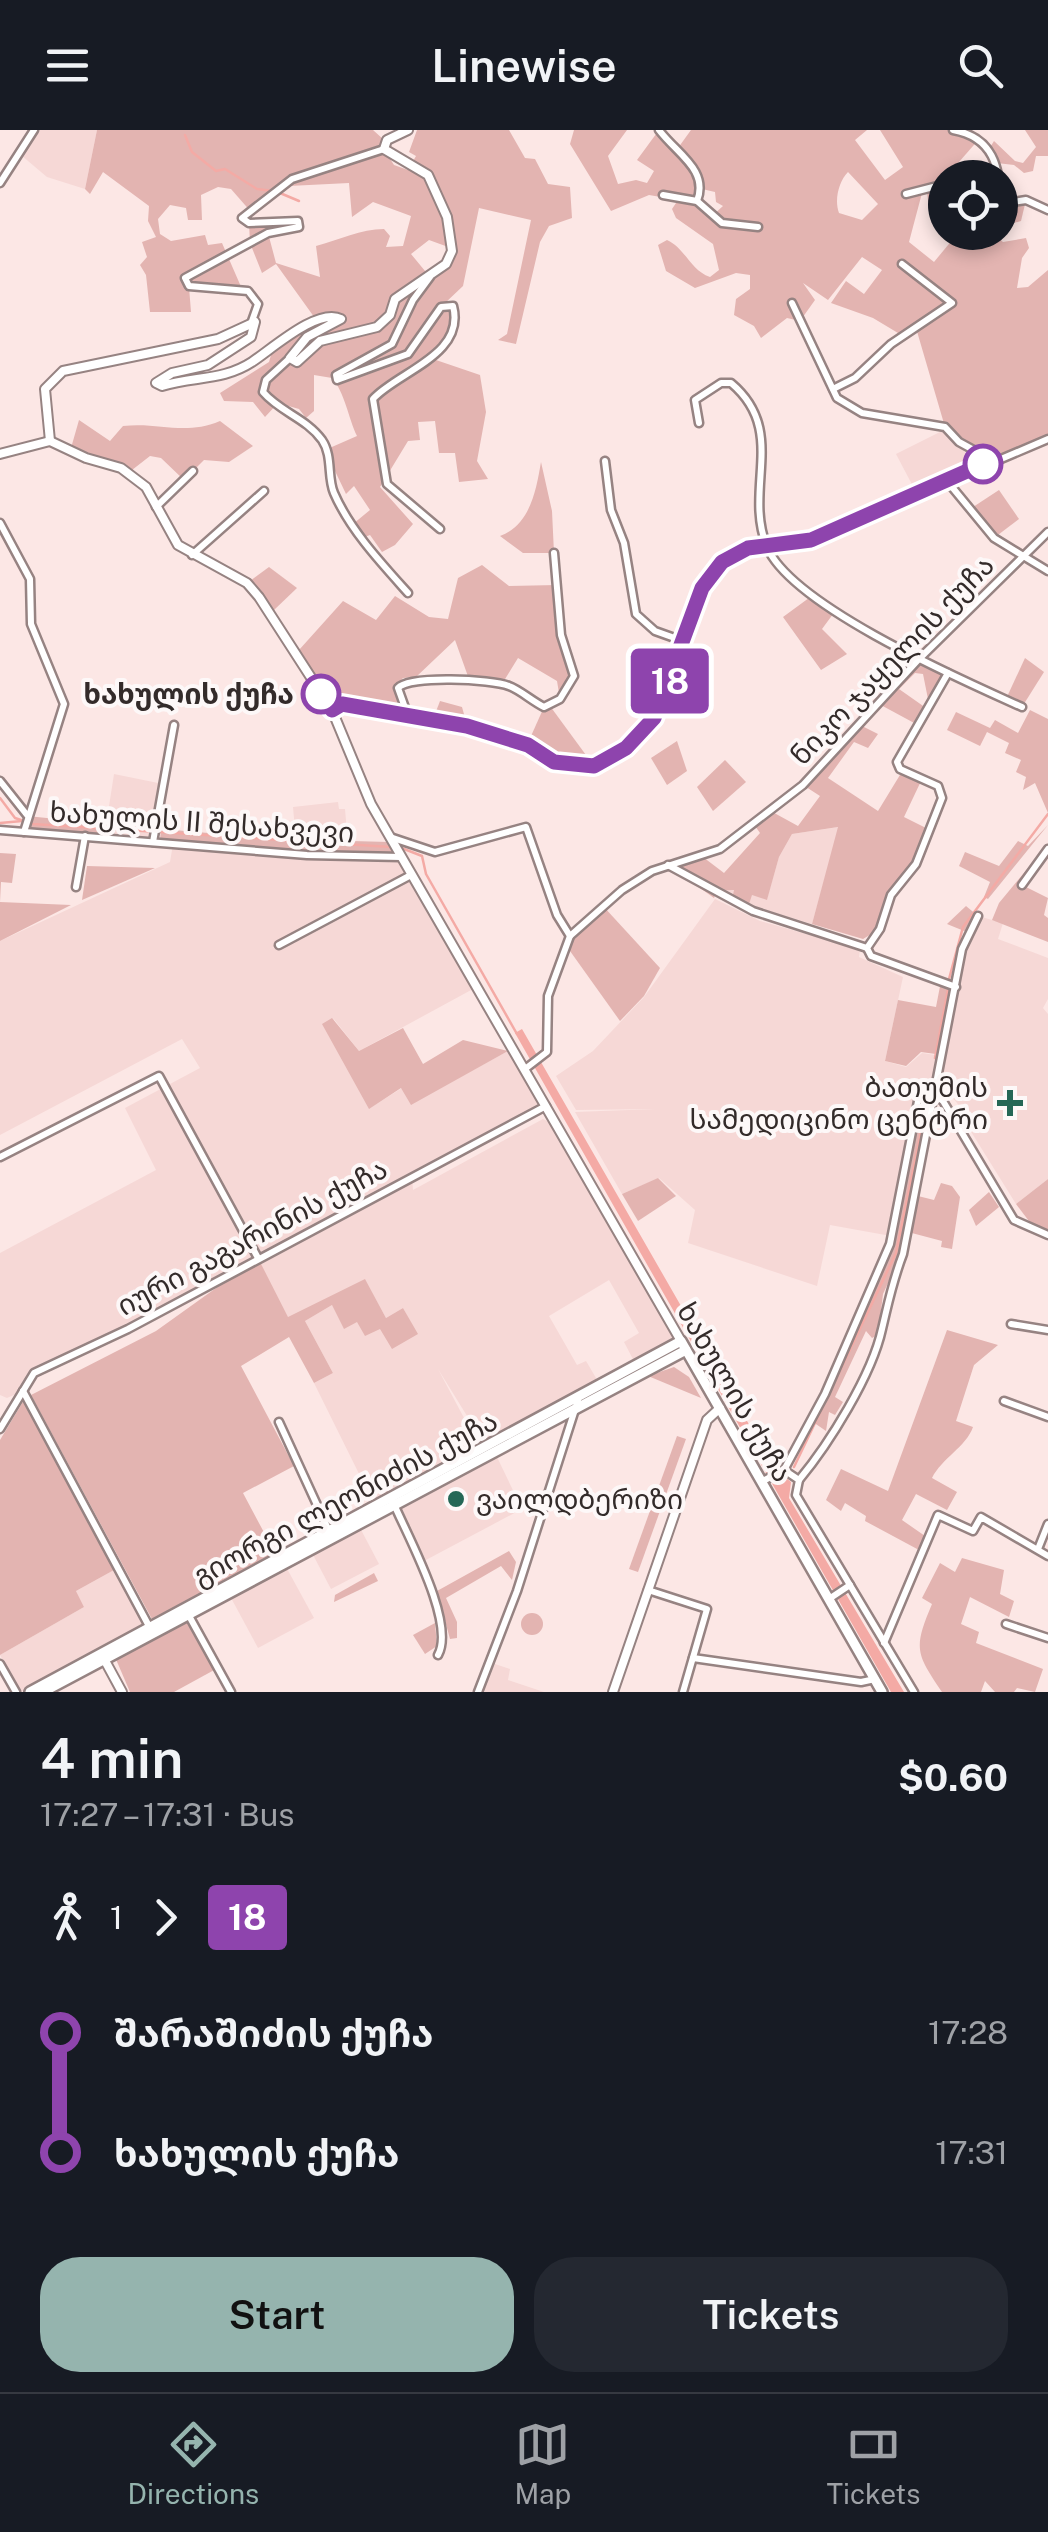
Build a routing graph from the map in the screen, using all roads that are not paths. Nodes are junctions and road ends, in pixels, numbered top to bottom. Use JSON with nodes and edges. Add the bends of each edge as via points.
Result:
{"nodes":[{"id":1,"x":34,"y":130,"type":"edge"},
{"id":2,"x":408,"y":130,"type":"edge"},
{"id":3,"x":660,"y":130,"type":"edge"},
{"id":4,"x":953,"y":130,"type":"edge"},
{"id":5,"x":384,"y":149,"type":"junction"},
{"id":6,"x":993,"y":160,"type":"edge"},
{"id":7,"x":0,"y":183,"type":"edge"},
{"id":8,"x":928,"y":188,"type":"edge"},
{"id":9,"x":906,"y":194,"type":"dead end"},
{"id":10,"x":663,"y":196,"type":"dead end"},
{"id":11,"x":1018,"y":201,"type":"edge"},
{"id":12,"x":697,"y":202,"type":"junction"},
{"id":13,"x":1048,"y":210,"type":"edge"},
{"id":14,"x":758,"y":228,"type":"dead end"},
{"id":15,"x":902,"y":264,"type":"dead end"},
{"id":16,"x":430,"y":277,"type":"junction"},
{"id":17,"x":792,"y":303,"type":"dead end"},
{"id":18,"x":252,"y":321,"type":"junction"},
{"id":19,"x":290,"y":358,"type":"junction"},
{"id":20,"x":833,"y":389,"type":"junction"},
{"id":21,"x":699,"y":423,"type":"dead end"},
{"id":22,"x":1048,"y":439,"type":"edge"},
{"id":23,"x":50,"y":441,"type":"junction"},
{"id":24,"x":0,"y":454,"type":"edge"},
{"id":25,"x":991,"y":460,"type":"junction"},
{"id":26,"x":605,"y":461,"type":"dead end"},
{"id":27,"x":193,"y":471,"type":"dead end"},
{"id":28,"x":948,"y":481,"type":"junction"},
{"id":29,"x":264,"y":491,"type":"dead end"},
{"id":30,"x":156,"y":507,"type":"junction"},
{"id":31,"x":0,"y":522,"type":"edge"},
{"id":32,"x":440,"y":530,"type":"dead end"},
{"id":33,"x":1048,"y":532,"type":"edge"},
{"id":34,"x":766,"y":546,"type":"junction"},
{"id":35,"x":554,"y":554,"type":"dead end"},
{"id":36,"x":192,"y":555,"type":"junction"},
{"id":37,"x":1023,"y":557,"type":"junction"},
{"id":38,"x":1048,"y":571,"type":"edge"},
{"id":39,"x":408,"y":593,"type":"dead end"},
{"id":40,"x":683,"y":641,"type":"junction"},
{"id":41,"x":918,"y":660,"type":"junction"},
{"id":42,"x":948,"y":673,"type":"junction"},
{"id":43,"x":1022,"y":707,"type":"dead end"},
{"id":44,"x":332,"y":710,"type":"junction"},
{"id":45,"x":408,"y":717,"type":"junction"},
{"id":46,"x":174,"y":725,"type":"dead end"},
{"id":47,"x":0,"y":780,"type":"edge"},
{"id":48,"x":27,"y":816,"type":"junction"},
{"id":49,"x":0,"y":830,"type":"edge"},
{"id":50,"x":24,"y":832,"type":"junction"},
{"id":51,"x":154,"y":834,"type":"junction"},
{"id":52,"x":84,"y":836,"type":"junction"},
{"id":53,"x":391,"y":839,"type":"junction"},
{"id":54,"x":1048,"y":848,"type":"edge"},
{"id":55,"x":400,"y":856,"type":"junction"},
{"id":56,"x":668,"y":865,"type":"junction"},
{"id":57,"x":411,"y":875,"type":"junction"},
{"id":58,"x":1022,"y":885,"type":"dead end"},
{"id":59,"x":76,"y":887,"type":"dead end"},
{"id":60,"x":978,"y":916,"type":"dead end"},
{"id":61,"x":570,"y":936,"type":"junction"},
{"id":62,"x":279,"y":945,"type":"dead end"},
{"id":63,"x":867,"y":948,"type":"junction"},
{"id":64,"x":956,"y":987,"type":"junction"},
{"id":65,"x":525,"y":1069,"type":"junction"},
{"id":66,"x":936,"y":1096,"type":"junction"},
{"id":67,"x":546,"y":1106,"type":"junction"},
{"id":68,"x":0,"y":1157,"type":"edge"},
{"id":69,"x":1048,"y":1235,"type":"edge"},
{"id":70,"x":258,"y":1258,"type":"junction"},
{"id":71,"x":1011,"y":1324,"type":"dead end"},
{"id":72,"x":1048,"y":1330,"type":"edge"},
{"id":73,"x":683,"y":1346,"type":"junction"},
{"id":74,"x":22,"y":1391,"type":"junction"},
{"id":75,"x":1004,"y":1402,"type":"dead end"},
{"id":76,"x":576,"y":1404,"type":"junction"},
{"id":77,"x":720,"y":1408,"type":"junction"},
{"id":78,"x":1048,"y":1417,"type":"edge"},
{"id":79,"x":279,"y":1422,"type":"dead end"},
{"id":80,"x":0,"y":1430,"type":"edge"},
{"id":81,"x":781,"y":1471,"type":"junction"},
{"id":82,"x":764,"y":1480,"type":"junction"},
{"id":83,"x":799,"y":1480,"type":"junction"},
{"id":84,"x":393,"y":1502,"type":"junction"},
{"id":85,"x":1048,"y":1524,"type":"edge"},
{"id":86,"x":329,"y":1532,"type":"junction"},
{"id":87,"x":1038,"y":1549,"type":"junction"},
{"id":88,"x":1048,"y":1556,"type":"edge"},
{"id":89,"x":847,"y":1587,"type":"junction"},
{"id":90,"x":648,"y":1590,"type":"junction"},
{"id":91,"x":831,"y":1597,"type":"junction"},
{"id":92,"x":187,"y":1612,"type":"junction"},
{"id":93,"x":1006,"y":1624,"type":"dead end"},
{"id":94,"x":150,"y":1628,"type":"junction"},
{"id":95,"x":1048,"y":1638,"type":"edge"},
{"id":96,"x":884,"y":1642,"type":"junction"},
{"id":97,"x":438,"y":1655,"type":"dead end"},
{"id":98,"x":103,"y":1656,"type":"junction"},
{"id":99,"x":693,"y":1658,"type":"junction"},
{"id":100,"x":0,"y":1664,"type":"edge"},
{"id":101,"x":875,"y":1679,"type":"junction"},
{"id":102,"x":16,"y":1692,"type":"edge"},
{"id":103,"x":30,"y":1692,"type":"edge"},
{"id":104,"x":43,"y":1692,"type":"edge"},
{"id":105,"x":122,"y":1692,"type":"edge"},
{"id":106,"x":231,"y":1692,"type":"edge"},
{"id":107,"x":478,"y":1692,"type":"edge"},
{"id":108,"x":613,"y":1692,"type":"edge"},
{"id":109,"x":683,"y":1692,"type":"edge"},
{"id":110,"x":882,"y":1692,"type":"edge"},
{"id":111,"x":914,"y":1692,"type":"edge"}],
"edges":[{"from":1,"to":7,"type":"street"},
{"from":2,"to":5,"type":"street","via":[[387,140]]},
{"from":3,"to":12,"type":"street","via":[[700,174]]},
{"from":4,"to":6,"type":"street","via":[[972,133]]},
{"from":5,"to":16,"type":"street","via":[[428,176],[447,218],[452,251]]},
{"from":5,"to":18,"type":"street","via":[[292,178],[242,218],[299,226],[268,233],[184,281],[248,291],[258,304]]},
{"from":8,"to":9,"type":"street"},
{"from":10,"to":12,"type":"street"},
{"from":11,"to":13,"type":"street"},
{"from":12,"to":14,"type":"street","via":[[722,223]]},
{"from":15,"to":20,"type":"street","via":[[952,304]]},
{"from":16,"to":19,"type":"street","via":[[396,299],[376,326],[320,341],[297,362]]},
{"from":16,"to":32,"type":"street","via":[[392,344],[336,376],[408,354],[441,307],[453,306],[452,325],[432,360],[374,400],[386,484]]},
{"from":17,"to":20,"type":"street"},
{"from":18,"to":19,"type":"street","via":[[257,326],[251,337],[208,365],[156,382],[227,376],[305,326],[330,316],[341,319],[307,337]]},
{"from":18,"to":23,"type":"street","via":[[218,339],[54,375],[44,395]]},
{"from":19,"to":39,"type":"street","via":[[266,380],[263,392],[321,439],[343,510]]},
{"from":20,"to":25,"type":"street","via":[[862,413],[944,428]]},
{"from":21,"to":34,"type":"street","via":[[695,400],[720,383],[731,383],[754,411],[765,448],[758,494]]},
{"from":22,"to":25,"type":"street"},
{"from":23,"to":24,"type":"street"},
{"from":23,"to":30,"type":"street","via":[[135,476]]},
{"from":25,"to":28,"type":"street"},
{"from":26,"to":40,"type":"street","via":[[636,614],[655,631]]},
{"from":27,"to":30,"type":"street"},
{"from":28,"to":34,"type":"street","via":[[811,540]]},
{"from":28,"to":37,"type":"street","via":[[994,538]]},
{"from":29,"to":36,"type":"street"},
{"from":30,"to":36,"type":"street","via":[[178,546]]},
{"from":31,"to":48,"type":"street","via":[[30,578],[31,624],[64,704]]},
{"from":33,"to":37,"type":"street","name":"ნიკო ჯაყელის ქუჩა"},
{"from":34,"to":40,"type":"street","via":[[748,548],[710,574]]},
{"from":34,"to":41,"type":"street","via":[[813,595]]},
{"from":35,"to":45,"type":"street","via":[[562,635],[574,676],[570,686],[544,707],[513,686],[414,679],[398,688]]},
{"from":36,"to":44,"type":"street","via":[[224,569],[259,597]]},
{"from":37,"to":38,"type":"street"},
{"from":37,"to":41,"type":"street","name":"ნიკო ჯაყელის ქუჩა"},
{"from":40,"to":45,"type":"street","via":[[654,718],[626,748],[594,766],[554,762],[528,745],[467,726]]},
{"from":41,"to":42,"type":"street"},
{"from":41,"to":56,"type":"street","name":"ნიკო ჯაყელის ქუჩა","via":[[803,785],[720,849]]},
{"from":42,"to":43,"type":"street"},
{"from":42,"to":63,"type":"street","via":[[897,762],[938,786],[942,798],[916,864],[891,896]]},
{"from":44,"to":45,"type":"street","via":[[342,704]]},
{"from":44,"to":53,"type":"street"},
{"from":46,"to":51,"type":"street"},
{"from":47,"to":48,"type":"street"},
{"from":48,"to":50,"type":"street"},
{"from":49,"to":50,"type":"street","name":"ხახულის II შესახვევი"},
{"from":50,"to":52,"type":"street","name":"ხახულის II შესახვევი"},
{"from":51,"to":52,"type":"street","name":"ხახულის II შესახვევი"},
{"from":51,"to":55,"type":"street","name":"ხახულის II შესახვევი"},
{"from":52,"to":59,"type":"street"},
{"from":53,"to":55,"type":"street","name":"ხახულის ქუჩა"},
{"from":53,"to":61,"type":"street","via":[[435,852],[526,827]]},
{"from":54,"to":58,"type":"street"},
{"from":55,"to":57,"type":"street","name":"ხახულის ქუჩა"},
{"from":56,"to":61,"type":"street","name":"ნიკო ჯაყელის ქუჩა","via":[[622,890]]},
{"from":56,"to":63,"type":"street","via":[[753,911]]},
{"from":57,"to":62,"type":"street"},
{"from":57,"to":65,"type":"street","name":"ხახულის ქუჩა"},
{"from":60,"to":64,"type":"street","via":[[962,949]]},
{"from":61,"to":65,"type":"street","name":"ნიკო ჯაყელის ქუჩა","via":[[548,996],[548,1052]]},
{"from":63,"to":64,"type":"street","via":[[871,956]]},
{"from":64,"to":66,"type":"street"},
{"from":65,"to":67,"type":"street","name":"ხახულის ქუჩა"},
{"from":66,"to":69,"type":"street","via":[[1014,1220]]},
{"from":66,"to":81,"type":"street","via":[[919,1096],[890,1244],[825,1394]]},
{"from":66,"to":83,"type":"street","via":[[882,1331],[846,1406]]},
{"from":67,"to":70,"type":"street","name":"იური გაგარინის ქუჩა"},
{"from":67,"to":73,"type":"street","name":"ხახულის ქუჩა"},
{"from":68,"to":70,"type":"street","via":[[159,1076]]},
{"from":70,"to":74,"type":"street","name":"იური გაგარინის ქუჩა","via":[[34,1373]]},
{"from":71,"to":72,"type":"street"},
{"from":73,"to":76,"type":"main road","name":"გიორგი ლეონიძის ქუჩა"},
{"from":73,"to":77,"type":"main road","name":"ხახულის ქუჩა"},
{"from":74,"to":80,"type":"street","name":"იური გაგარინის ქუჩა"},
{"from":74,"to":94,"type":"street"},
{"from":75,"to":78,"type":"street"},
{"from":76,"to":84,"type":"main road","name":"გიორგი ლეონიძის ქუჩა"},
{"from":76,"to":107,"type":"street"},
{"from":77,"to":82,"type":"main road","name":"ხახულის ქუჩა"},
{"from":77,"to":90,"type":"street","via":[[707,1420]]},
{"from":79,"to":86,"type":"street"},
{"from":81,"to":82,"type":"street"},
{"from":81,"to":83,"type":"street","name":"ხახულის ქუჩა"},
{"from":82,"to":91,"type":"main road","name":"ხახულის ქუჩა"},
{"from":83,"to":89,"type":"street","name":"ხახულის ქუჩა","via":[[796,1495]]},
{"from":84,"to":86,"type":"main road","name":"გიორგი ლეონიძის ქუჩა"},
{"from":84,"to":92,"type":"main road","name":"გიორგი ლეონიძის ქუჩა"},
{"from":84,"to":97,"type":"street","via":[[439,1616],[444,1637]]},
{"from":85,"to":87,"type":"street"},
{"from":86,"to":92,"type":"main road","name":"გიორგი ლეონიძის ქუჩა"},
{"from":87,"to":88,"type":"street"},
{"from":87,"to":96,"type":"street","via":[[981,1517],[972,1531],[938,1515]]},
{"from":89,"to":91,"type":"street"},
{"from":89,"to":96,"type":"street","name":"ხახულის ქუჩა"},
{"from":90,"to":99,"type":"street","via":[[706,1608]]},
{"from":90,"to":108,"type":"street"},
{"from":91,"to":101,"type":"main road","name":"ხახულის ქუჩა"},
{"from":92,"to":94,"type":"main road","name":"გიორგი ლეონიძის ქუჩა"},
{"from":92,"to":98,"type":"main road","name":"გიორგი ლეონიძის ქუჩა"},
{"from":92,"to":106,"type":"street"},
{"from":93,"to":95,"type":"street"},
{"from":94,"to":98,"type":"main road","name":"გიორგი ლეონიძის ქუჩა"},
{"from":96,"to":111,"type":"street","name":"ხახულის ქუჩა"},
{"from":98,"to":103,"type":"main road","name":"გიორგი ლეონიძის ქუჩა"},
{"from":98,"to":104,"type":"main road","name":"გიორგი ლეონიძის ქუჩა"},
{"from":98,"to":105,"type":"street"},
{"from":99,"to":101,"type":"street"},
{"from":99,"to":109,"type":"street"},
{"from":100,"to":102,"type":"street"},
{"from":101,"to":110,"type":"main road","name":"ხახულის ქუჩა"}]}
